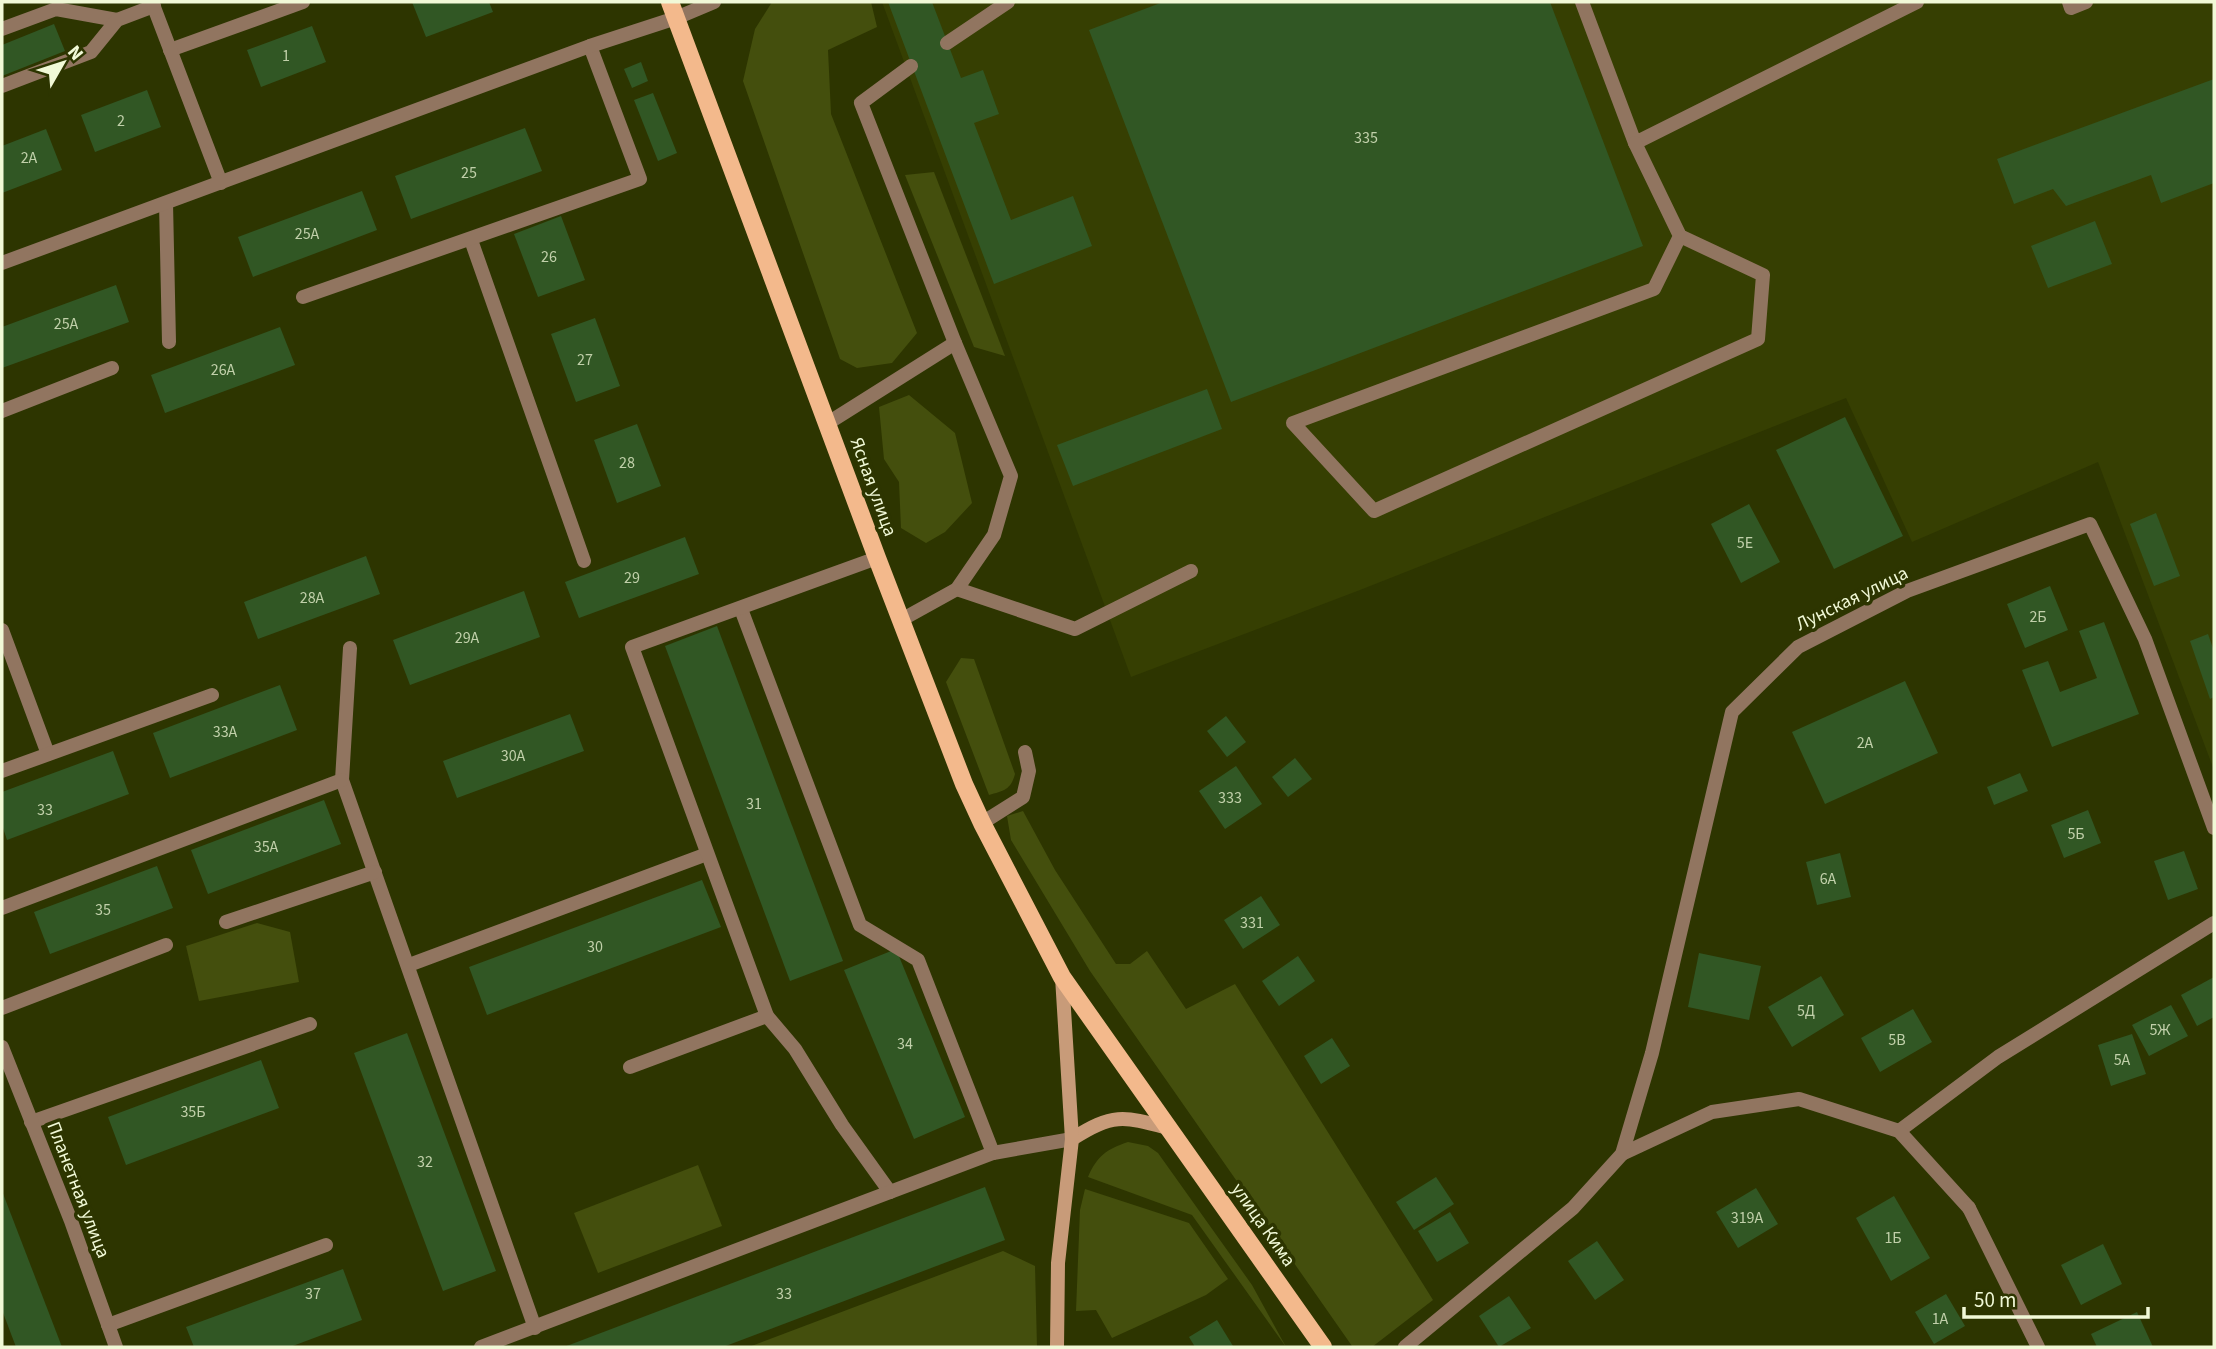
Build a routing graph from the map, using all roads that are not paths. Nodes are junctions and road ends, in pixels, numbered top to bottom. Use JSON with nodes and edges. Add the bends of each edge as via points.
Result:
{"nodes":[{"id":1,"x":303,"y":2,"type":"edge"},
{"id":2,"x":714,"y":2,"type":"edge"},
{"id":3,"x":1008,"y":2,"type":"edge"},
{"id":4,"x":1582,"y":2,"type":"edge"},
{"id":5,"x":1917,"y":2,"type":"edge"},
{"id":6,"x":2069,"y":2,"type":"edge"},
{"id":7,"x":2086,"y":2,"type":"edge"},
{"id":8,"x":153,"y":4,"type":"edge"},
{"id":9,"x":673,"y":10,"type":"edge"},
{"id":10,"x":117,"y":20,"type":"junction"},
{"id":11,"x":2,"y":29,"type":"edge"},
{"id":12,"x":947,"y":43,"type":"dead end"},
{"id":13,"x":590,"y":46,"type":"junction"},
{"id":14,"x":170,"y":50,"type":"junction"},
{"id":15,"x":912,"y":66,"type":"dead end"},
{"id":16,"x":2,"y":86,"type":"edge"},
{"id":17,"x":1635,"y":143,"type":"junction"},
{"id":18,"x":221,"y":183,"type":"junction"},
{"id":19,"x":166,"y":203,"type":"junction"},
{"id":20,"x":1680,"y":236,"type":"junction"},
{"id":21,"x":471,"y":240,"type":"junction"},
{"id":22,"x":2,"y":262,"type":"edge"},
{"id":23,"x":303,"y":297,"type":"dead end"},
{"id":24,"x":169,"y":342,"type":"dead end"},
{"id":25,"x":955,"y":343,"type":"junction"},
{"id":26,"x":112,"y":368,"type":"dead end"},
{"id":27,"x":2,"y":411,"type":"edge"},
{"id":28,"x":828,"y":423,"type":"junction"},
{"id":29,"x":877,"y":558,"type":"junction"},
{"id":30,"x":584,"y":562,"type":"dead end"},
{"id":31,"x":1191,"y":571,"type":"dead end"},
{"id":32,"x":957,"y":589,"type":"junction"},
{"id":33,"x":741,"y":609,"type":"junction"},
{"id":34,"x":901,"y":621,"type":"junction"},
{"id":35,"x":2,"y":630,"type":"edge"},
{"id":36,"x":350,"y":648,"type":"dead end"},
{"id":37,"x":212,"y":695,"type":"dead end"},
{"id":38,"x":1025,"y":752,"type":"dead end"},
{"id":39,"x":48,"y":754,"type":"junction"},
{"id":40,"x":2,"y":771,"type":"edge"},
{"id":41,"x":342,"y":780,"type":"junction"},
{"id":42,"x":982,"y":823,"type":"junction"},
{"id":43,"x":2214,"y":828,"type":"edge"},
{"id":44,"x":707,"y":854,"type":"junction"},
{"id":45,"x":375,"y":872,"type":"junction"},
{"id":46,"x":2,"y":908,"type":"edge"},
{"id":47,"x":226,"y":922,"type":"dead end"},
{"id":48,"x":2214,"y":923,"type":"edge"},
{"id":49,"x":166,"y":945,"type":"dead end"},
{"id":50,"x":409,"y":965,"type":"junction"},
{"id":51,"x":1062,"y":977,"type":"junction"},
{"id":52,"x":2,"y":1008,"type":"edge"},
{"id":53,"x":766,"y":1016,"type":"junction"},
{"id":54,"x":310,"y":1024,"type":"dead end"},
{"id":55,"x":2,"y":1047,"type":"edge"},
{"id":56,"x":629,"y":1067,"type":"dead end"},
{"id":57,"x":31,"y":1122,"type":"junction"},
{"id":58,"x":1168,"y":1128,"type":"junction"},
{"id":59,"x":1899,"y":1131,"type":"junction"},
{"id":60,"x":1072,"y":1139,"type":"junction"},
{"id":61,"x":993,"y":1153,"type":"junction"},
{"id":62,"x":1622,"y":1154,"type":"junction"},
{"id":63,"x":890,"y":1192,"type":"junction"},
{"id":64,"x":326,"y":1245,"type":"dead end"},
{"id":65,"x":108,"y":1325,"type":"junction"},
{"id":66,"x":535,"y":1328,"type":"junction"},
{"id":67,"x":116,"y":1347,"type":"edge"},
{"id":68,"x":481,"y":1347,"type":"edge"},
{"id":69,"x":1057,"y":1347,"type":"edge"},
{"id":70,"x":1323,"y":1347,"type":"edge"},
{"id":71,"x":1405,"y":1347,"type":"edge"},
{"id":72,"x":2038,"y":1347,"type":"edge"}],
"edges":[{"from":1,"to":14,"type":"street"},
{"from":2,"to":9,"type":"street"},
{"from":3,"to":12,"type":"street"},
{"from":4,"to":17,"type":"street"},
{"from":5,"to":17,"type":"street"},
{"from":6,"to":7,"type":"street","via":[[2071,8]]},
{"from":8,"to":10,"type":"street"},
{"from":8,"to":14,"type":"street"},
{"from":9,"to":13,"type":"street"},
{"from":9,"to":28,"type":"main road","name":"Ясная улица"},
{"from":10,"to":11,"type":"street","via":[[56,9]]},
{"from":10,"to":16,"type":"street","via":[[91,52]]},
{"from":13,"to":18,"type":"street"},
{"from":13,"to":21,"type":"street","via":[[640,179]]},
{"from":14,"to":18,"type":"street"},
{"from":15,"to":25,"type":"street","via":[[860,103]]},
{"from":17,"to":20,"type":"street"},
{"from":18,"to":19,"type":"street"},
{"from":19,"to":22,"type":"street"},
{"from":19,"to":24,"type":"street"},
{"from":20,"to":20,"type":"street","via":[[1654,289],[1293,424],[1374,511],[1758,339],[1763,275]]},
{"from":21,"to":23,"type":"street"},
{"from":21,"to":30,"type":"street"},
{"from":25,"to":28,"type":"street"},
{"from":25,"to":32,"type":"street","via":[[1011,476],[994,535]]},
{"from":26,"to":27,"type":"street"},
{"from":28,"to":29,"type":"main road","name":"Ясная улица"},
{"from":29,"to":33,"type":"street"},
{"from":29,"to":34,"type":"main road","name":"Ясная улица"},
{"from":31,"to":32,"type":"street","via":[[1074,629]]},
{"from":32,"to":34,"type":"street"},
{"from":33,"to":44,"type":"street","via":[[632,648]]},
{"from":33,"to":61,"type":"street","via":[[860,925],[918,960]]},
{"from":34,"to":42,"type":"main road","name":"Ясная улица"},
{"from":35,"to":39,"type":"street"},
{"from":36,"to":41,"type":"street"},
{"from":37,"to":39,"type":"street"},
{"from":38,"to":42,"type":"street","via":[[1029,771],[1023,797]]},
{"from":39,"to":40,"type":"street"},
{"from":41,"to":45,"type":"street"},
{"from":41,"to":46,"type":"street"},
{"from":42,"to":51,"type":"main road","name":"Ясная улица"},
{"from":43,"to":62,"type":"street","name":"Лунская улица","via":[[2145,639],[2090,524],[1907,591],[1798,647],[1732,712],[1652,1053]]},
{"from":44,"to":50,"type":"street"},
{"from":44,"to":53,"type":"street"},
{"from":45,"to":47,"type":"street"},
{"from":45,"to":50,"type":"street"},
{"from":48,"to":59,"type":"street","via":[[1997,1057]]},
{"from":49,"to":52,"type":"street"},
{"from":50,"to":66,"type":"street"},
{"from":51,"to":58,"type":"main road","name":"улица Кима"},
{"from":51,"to":60,"type":"main road"},
{"from":53,"to":56,"type":"street"},
{"from":53,"to":63,"type":"street","via":[[795,1049]]},
{"from":54,"to":57,"type":"street"},
{"from":55,"to":57,"type":"street","name":"Планетная улица"},
{"from":57,"to":65,"type":"street","name":"Планетная улица"},
{"from":58,"to":60,"type":"main road","via":[[1126,1117],[1109,1120]]},
{"from":58,"to":70,"type":"main road","name":"улица Кима"},
{"from":59,"to":62,"type":"street","via":[[1799,1099],[1712,1112]]},
{"from":59,"to":72,"type":"street","via":[[1969,1208]]},
{"from":60,"to":61,"type":"street"},
{"from":60,"to":69,"type":"main road","via":[[1058,1263]]},
{"from":61,"to":63,"type":"street"},
{"from":62,"to":71,"type":"street","via":[[1573,1208]]},
{"from":63,"to":66,"type":"street"},
{"from":64,"to":65,"type":"street"},
{"from":65,"to":67,"type":"street","name":"Планетная улица"},
{"from":66,"to":68,"type":"street"}]}
